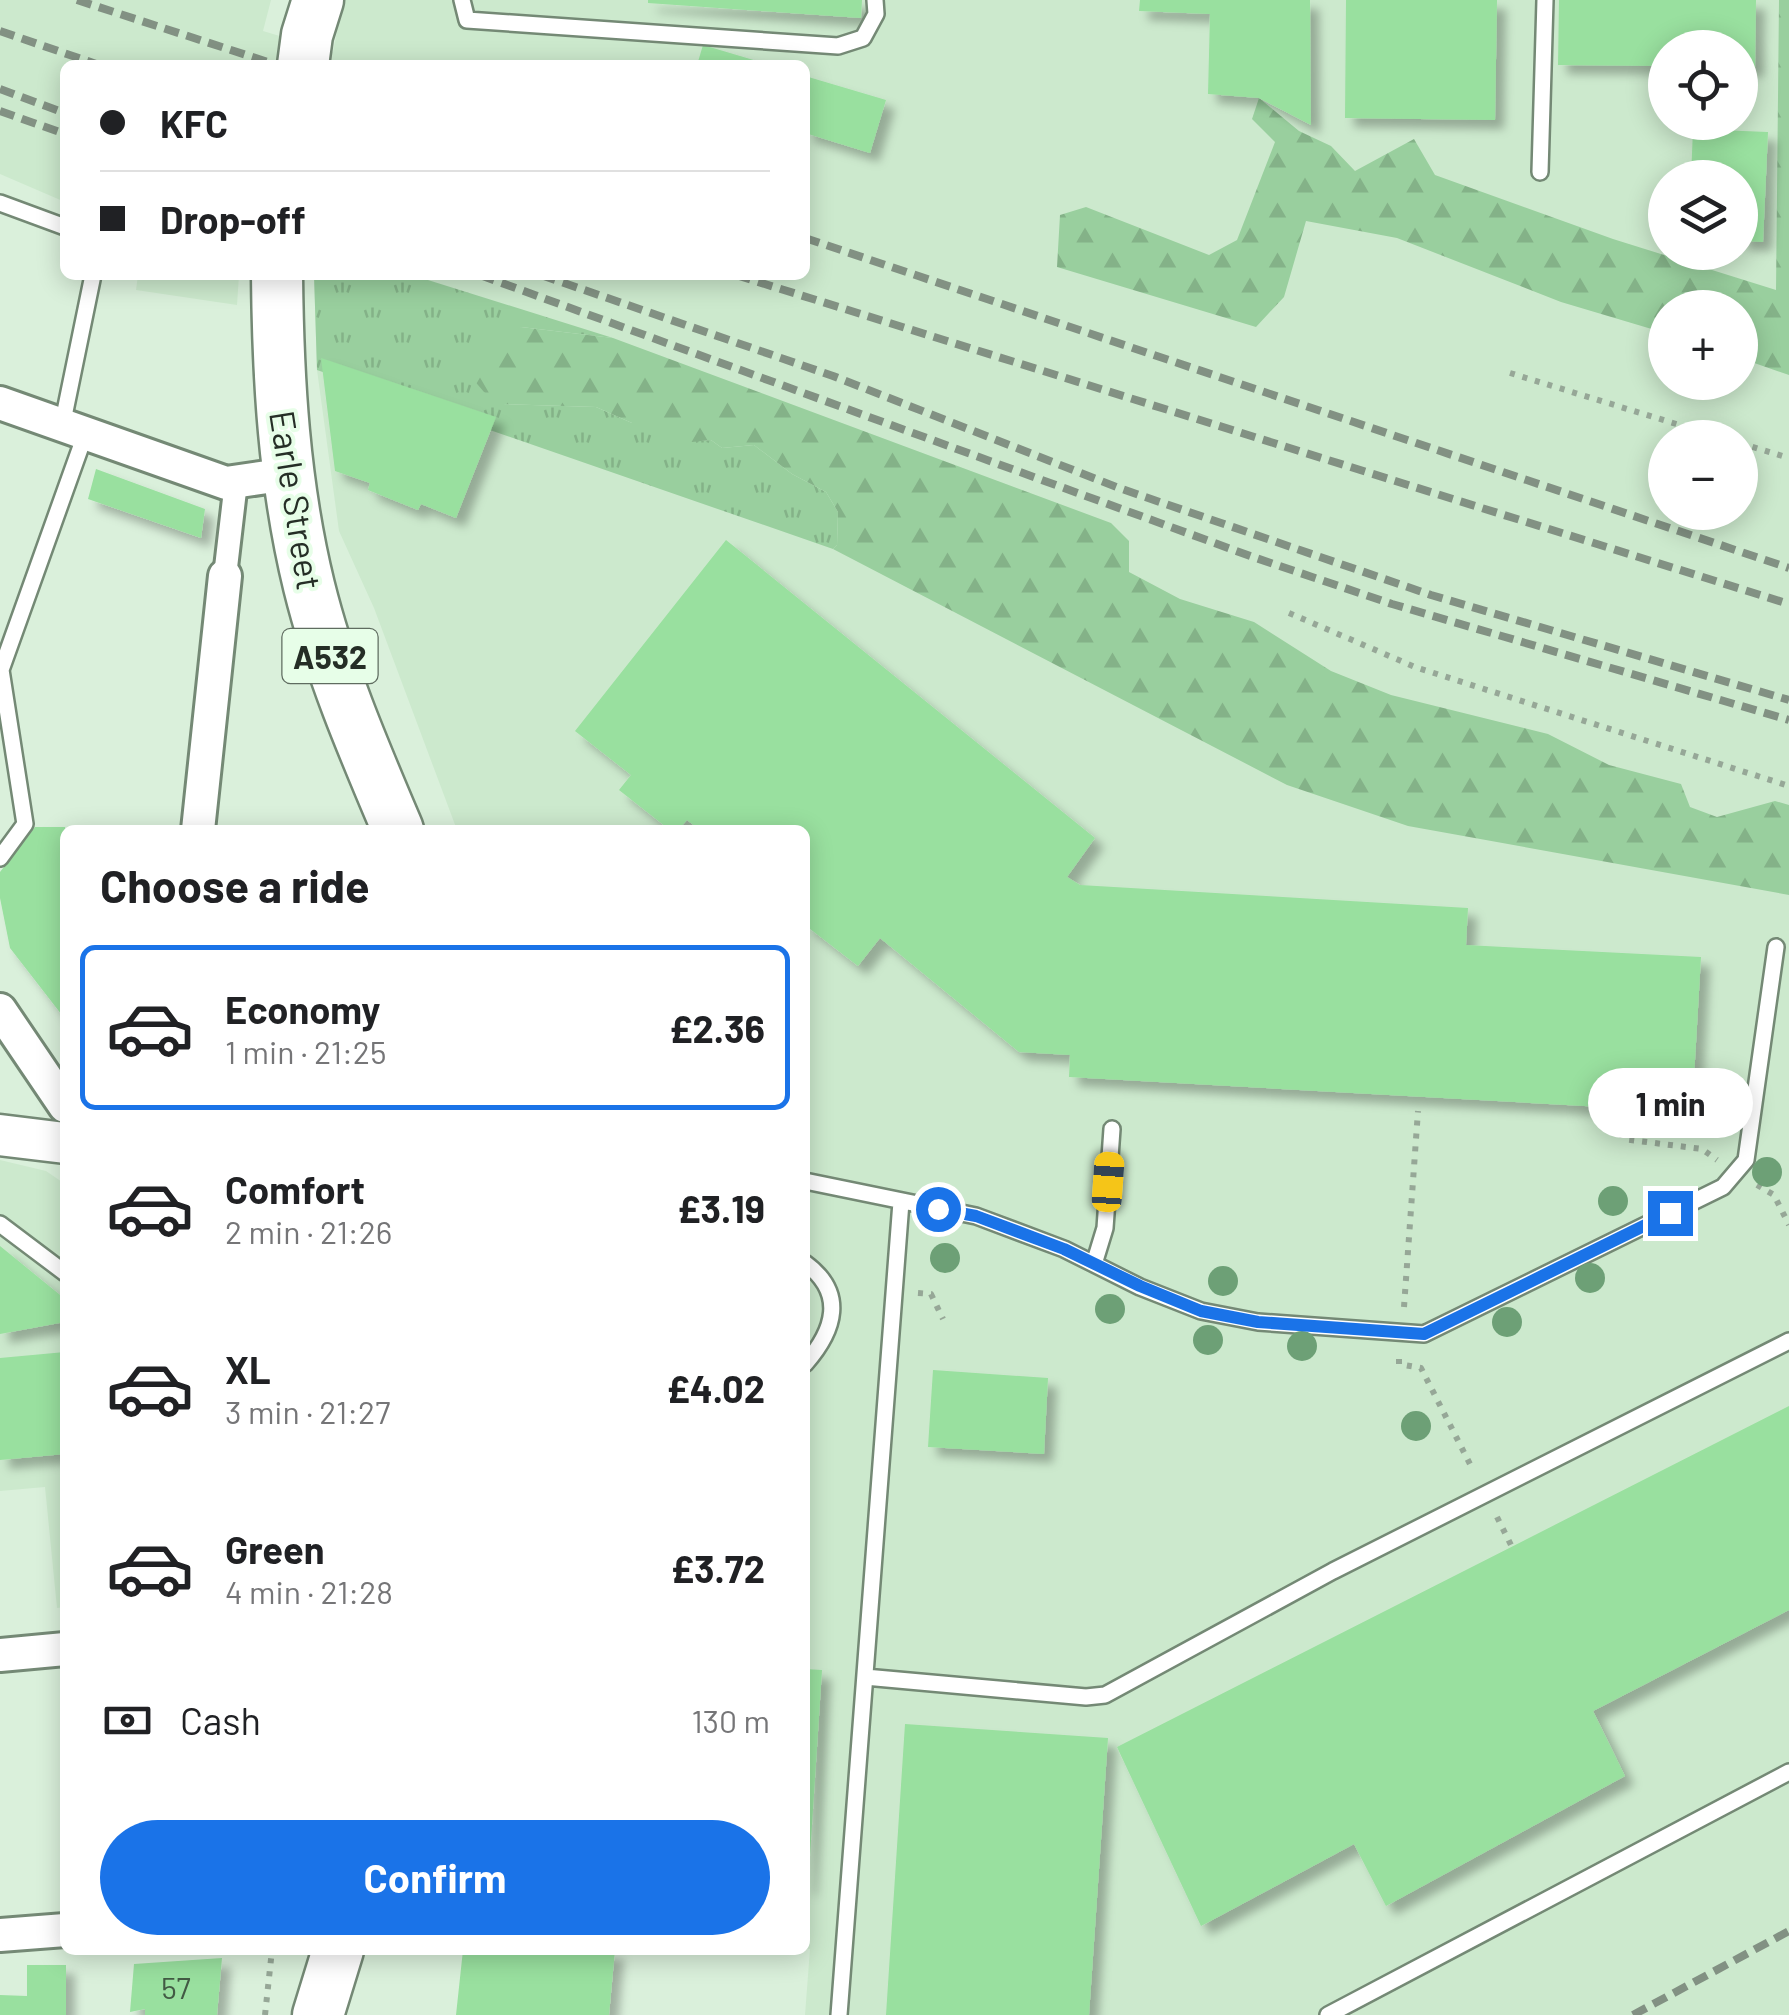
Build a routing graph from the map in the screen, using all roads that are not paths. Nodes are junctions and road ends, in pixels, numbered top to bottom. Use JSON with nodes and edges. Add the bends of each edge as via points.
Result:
{"nodes":[{"id":1,"x":462,"y":0,"type":"edge"},
{"id":2,"x":875,"y":0,"type":"edge"},
{"id":3,"x":1544,"y":0,"type":"edge"},
{"id":4,"x":1540,"y":172,"type":"dead end"},
{"id":5,"x":0,"y":203,"type":"edge"},
{"id":6,"x":60,"y":225,"type":"edge"},
{"id":7,"x":92,"y":280,"type":"edge"},
{"id":8,"x":278,"y":280,"type":"edge"},
{"id":9,"x":0,"y":403,"type":"edge"},
{"id":10,"x":73,"y":431,"type":"junction"},
{"id":11,"x":288,"y":474,"type":"junction"},
{"id":12,"x":236,"y":482,"type":"junction"},
{"id":13,"x":225,"y":576,"type":"joint"},
{"id":14,"x":1,"y":669,"type":"edge"},
{"id":15,"x":199,"y":825,"type":"edge"},
{"id":16,"x":396,"y":825,"type":"edge"},
{"id":17,"x":0,"y":858,"type":"edge"},
{"id":18,"x":1776,"y":947,"type":"dead end"},
{"id":19,"x":0,"y":1010,"type":"edge"},
{"id":20,"x":60,"y":1099,"type":"edge"},
{"id":21,"x":1112,"y":1128,"type":"dead end"},
{"id":22,"x":0,"y":1135,"type":"edge"},
{"id":23,"x":60,"y":1141,"type":"edge"},
{"id":24,"x":810,"y":1182,"type":"edge"},
{"id":25,"x":900,"y":1202,"type":"junction"},
{"id":26,"x":0,"y":1224,"type":"edge"},
{"id":27,"x":1094,"y":1264,"type":"junction"},
{"id":28,"x":810,"y":1267,"type":"edge"},
{"id":29,"x":60,"y":1269,"type":"edge"},
{"id":30,"x":1789,"y":1341,"type":"edge"},
{"id":31,"x":810,"y":1359,"type":"edge"},
{"id":32,"x":60,"y":1649,"type":"edge"},
{"id":33,"x":0,"y":1655,"type":"edge"},
{"id":34,"x":865,"y":1677,"type":"junction"},
{"id":35,"x":1789,"y":1772,"type":"edge"},
{"id":36,"x":60,"y":1930,"type":"edge"},
{"id":37,"x":0,"y":1936,"type":"edge"},
{"id":38,"x":336,"y":1955,"type":"edge"},
{"id":39,"x":318,"y":2015,"type":"edge"},
{"id":40,"x":839,"y":2015,"type":"edge"},
{"id":41,"x":1328,"y":2015,"type":"edge"}],
"edges":[{"from":1,"to":2,"type":"lane","via":[[467,20],[838,46],[863,38],[876,14]]},
{"from":3,"to":4,"type":"lane"},
{"from":5,"to":6,"type":"lane"},
{"from":7,"to":10,"type":"lane"},
{"from":8,"to":11,"type":"main road","name":"Earle Street","number":"A532"},
{"from":9,"to":10,"type":"street"},
{"from":10,"to":12,"type":"street"},
{"from":10,"to":14,"type":"lane"},
{"from":11,"to":12,"type":"street"},
{"from":11,"to":16,"type":"main road","name":"Earle Street","number":"A532","via":[[309,586],[347,710]]},
{"from":12,"to":13,"type":"street","name":"Earle Street"},
{"from":13,"to":15,"type":"street","name":"Earle Street"},
{"from":14,"to":17,"type":"lane","via":[[25,824]]},
{"from":18,"to":27,"type":"lane","via":[[1746,1160],[1723,1187],[1424,1334],[1258,1322],[1201,1311]]},
{"from":19,"to":20,"type":"street"},
{"from":21,"to":27,"type":"lane","via":[[1105,1228]]},
{"from":22,"to":23,"type":"street"},
{"from":24,"to":25,"type":"lane"},
{"from":25,"to":27,"type":"lane","via":[[976,1216]]},
{"from":25,"to":34,"type":"lane"},
{"from":26,"to":29,"type":"lane"},
{"from":28,"to":31,"type":"lane","via":[[830,1293],[833,1316]]},
{"from":30,"to":34,"type":"lane","via":[[1333,1571],[1104,1695]]},
{"from":32,"to":33,"type":"street"},
{"from":34,"to":40,"type":"lane"},
{"from":35,"to":41,"type":"lane"},
{"from":36,"to":37,"type":"street"},
{"from":38,"to":39,"type":"main road"}]}
